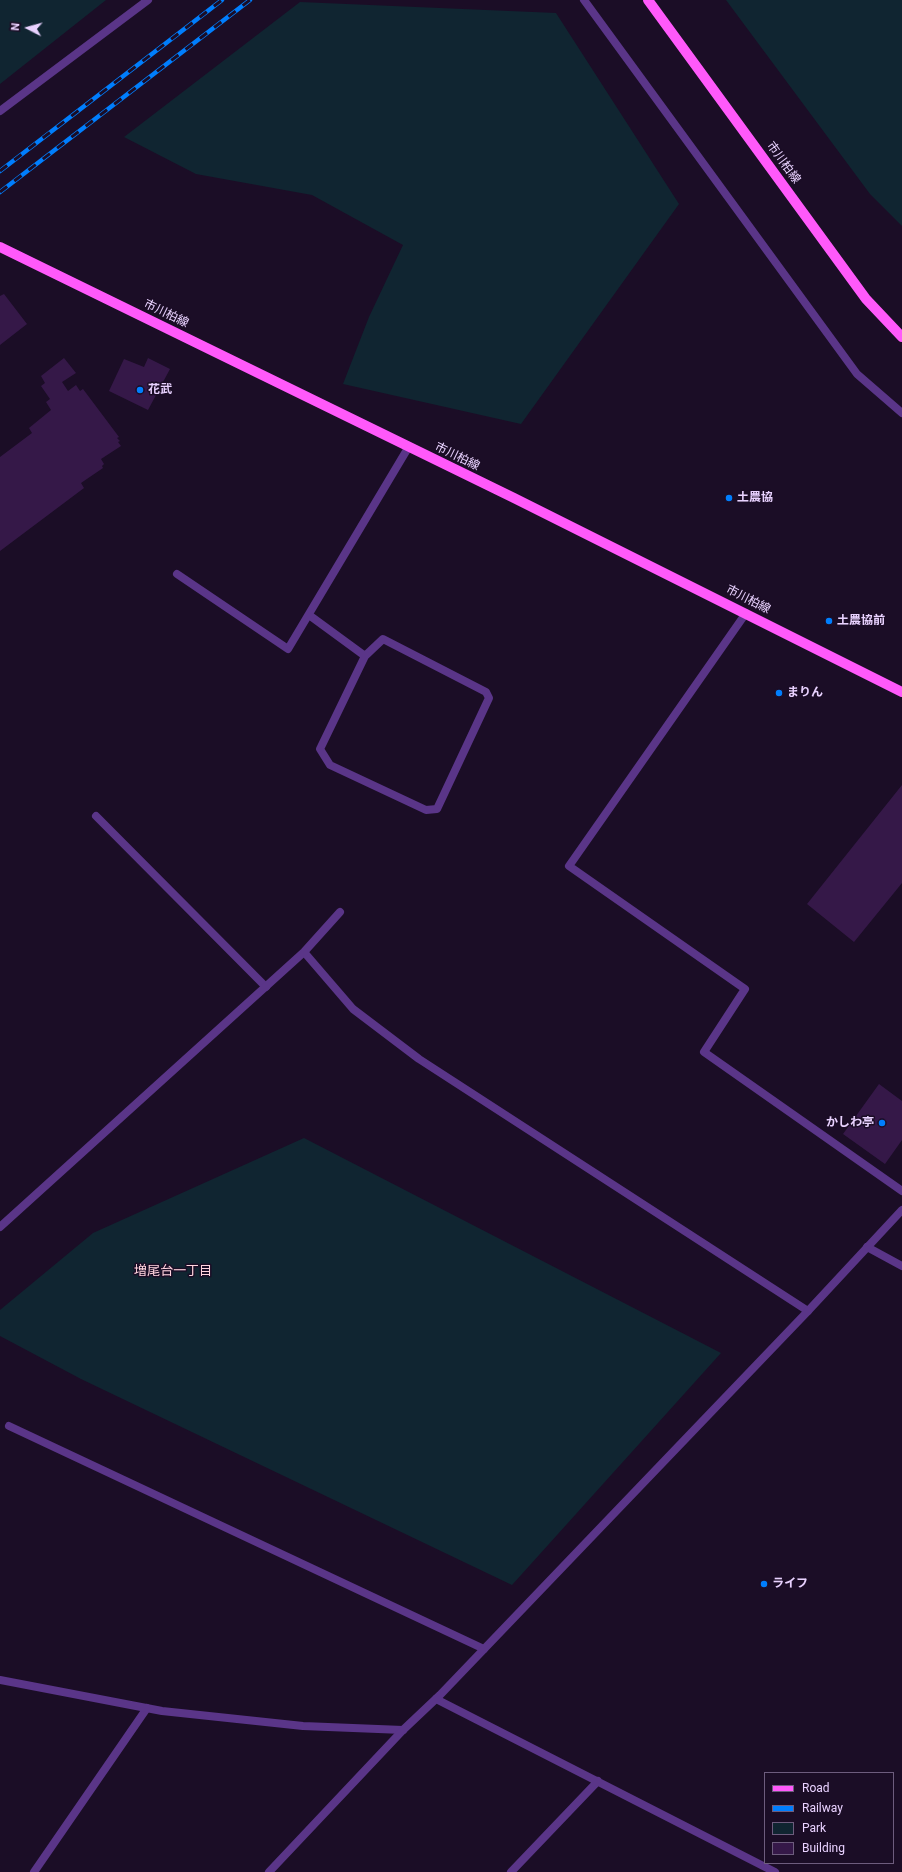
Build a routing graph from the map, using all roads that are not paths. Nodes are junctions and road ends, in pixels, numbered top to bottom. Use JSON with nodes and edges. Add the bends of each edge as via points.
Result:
{"nodes":[{"id":1,"x":148,"y":0,"type":"edge"},
{"id":2,"x":584,"y":0,"type":"edge"},
{"id":3,"x":648,"y":0,"type":"edge"},
{"id":4,"x":0,"y":111,"type":"edge"},
{"id":5,"x":0,"y":247,"type":"edge"},
{"id":6,"x":902,"y":337,"type":"edge"},
{"id":7,"x":902,"y":413,"type":"edge"},
{"id":8,"x":408,"y":448,"type":"junction"},
{"id":9,"x":177,"y":574,"type":"dead end"},
{"id":10,"x":746,"y":613,"type":"junction"},
{"id":11,"x":309,"y":615,"type":"junction"},
{"id":12,"x":365,"y":656,"type":"junction"},
{"id":13,"x":902,"y":692,"type":"edge"},
{"id":14,"x":96,"y":816,"type":"dead end"},
{"id":15,"x":340,"y":912,"type":"dead end"},
{"id":16,"x":304,"y":952,"type":"junction"},
{"id":17,"x":266,"y":987,"type":"junction"},
{"id":18,"x":902,"y":1191,"type":"edge"},
{"id":19,"x":902,"y":1210,"type":"edge"},
{"id":20,"x":0,"y":1227,"type":"edge"},
{"id":21,"x":867,"y":1247,"type":"junction"},
{"id":22,"x":902,"y":1266,"type":"edge"},
{"id":23,"x":808,"y":1311,"type":"junction"},
{"id":24,"x":9,"y":1426,"type":"dead end"},
{"id":25,"x":484,"y":1649,"type":"junction"},
{"id":26,"x":0,"y":1680,"type":"edge"},
{"id":27,"x":436,"y":1699,"type":"junction"},
{"id":28,"x":147,"y":1708,"type":"junction"},
{"id":29,"x":403,"y":1730,"type":"junction"},
{"id":30,"x":598,"y":1781,"type":"junction"},
{"id":31,"x":34,"y":1872,"type":"edge"},
{"id":32,"x":269,"y":1872,"type":"edge"},
{"id":33,"x":511,"y":1872,"type":"edge"},
{"id":34,"x":775,"y":1872,"type":"edge"}],
"edges":[{"from":1,"to":4,"type":"street"},
{"from":2,"to":7,"type":"street","via":[[858,374]]},
{"from":3,"to":6,"type":"main road","name":"市川柏線","via":[[866,299]]},
{"from":5,"to":8,"type":"main road","name":"市川柏線"},
{"from":8,"to":10,"type":"main road","name":"市川柏線"},
{"from":8,"to":11,"type":"street"},
{"from":9,"to":11,"type":"street","via":[[288,649]]},
{"from":10,"to":13,"type":"main road","name":"市川柏線"},
{"from":10,"to":18,"type":"street","via":[[569,866],[745,989],[704,1052]]},
{"from":11,"to":12,"type":"street"},
{"from":12,"to":12,"type":"street","via":[[383,639],[486,692],[489,698],[437,809],[426,810],[330,765],[320,749]]},
{"from":14,"to":17,"type":"street"},
{"from":15,"to":16,"type":"street"},
{"from":16,"to":17,"type":"street"},
{"from":16,"to":23,"type":"street","via":[[353,1009],[419,1059]]},
{"from":17,"to":20,"type":"street"},
{"from":19,"to":21,"type":"street"},
{"from":21,"to":22,"type":"street"},
{"from":21,"to":23,"type":"street"},
{"from":23,"to":25,"type":"street"},
{"from":24,"to":25,"type":"street"},
{"from":25,"to":27,"type":"street"},
{"from":26,"to":28,"type":"street"},
{"from":27,"to":29,"type":"street"},
{"from":27,"to":30,"type":"street"},
{"from":28,"to":29,"type":"street","via":[[303,1726]]},
{"from":28,"to":31,"type":"street"},
{"from":29,"to":32,"type":"street"},
{"from":30,"to":33,"type":"street"},
{"from":30,"to":34,"type":"street"}]}
